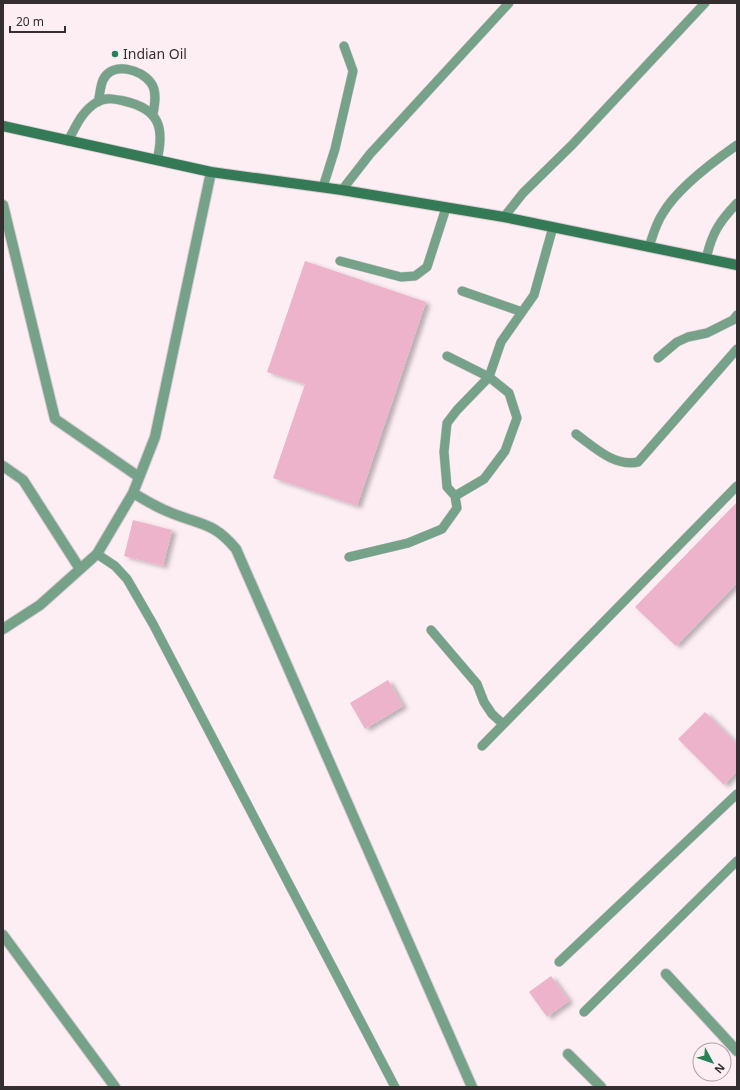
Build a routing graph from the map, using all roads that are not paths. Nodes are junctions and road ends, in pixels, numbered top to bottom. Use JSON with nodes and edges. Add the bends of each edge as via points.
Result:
{"nodes":[{"id":1,"x":509,"y":3,"type":"edge"},
{"id":2,"x":705,"y":3,"type":"edge"},
{"id":3,"x":344,"y":46,"type":"dead end"},
{"id":4,"x":98,"y":102,"type":"junction"},
{"id":5,"x":153,"y":114,"type":"junction"},
{"id":6,"x":3,"y":126,"type":"edge"},
{"id":7,"x":68,"y":141,"type":"junction"},
{"id":8,"x":737,"y":145,"type":"edge"},
{"id":9,"x":157,"y":160,"type":"junction"},
{"id":10,"x":211,"y":172,"type":"junction"},
{"id":11,"x":323,"y":187,"type":"junction"},
{"id":12,"x":342,"y":190,"type":"junction"},
{"id":13,"x":737,"y":203,"type":"edge"},
{"id":14,"x":3,"y":205,"type":"edge"},
{"id":15,"x":446,"y":208,"type":"junction"},
{"id":16,"x":504,"y":217,"type":"junction"},
{"id":17,"x":553,"y":227,"type":"junction"},
{"id":18,"x":649,"y":247,"type":"junction"},
{"id":19,"x":706,"y":258,"type":"junction"},
{"id":20,"x":340,"y":261,"type":"dead end"},
{"id":21,"x":737,"y":265,"type":"edge"},
{"id":22,"x":462,"y":291,"type":"dead end"},
{"id":23,"x":522,"y":312,"type":"junction"},
{"id":24,"x":737,"y":315,"type":"edge"},
{"id":25,"x":737,"y":349,"type":"edge"},
{"id":26,"x":447,"y":356,"type":"dead end"},
{"id":27,"x":658,"y":358,"type":"dead end"},
{"id":28,"x":489,"y":377,"type":"junction"},
{"id":29,"x":576,"y":434,"type":"dead end"},
{"id":30,"x":3,"y":466,"type":"edge"},
{"id":31,"x":139,"y":477,"type":"junction"},
{"id":32,"x":737,"y":486,"type":"edge"},
{"id":33,"x":133,"y":493,"type":"junction"},
{"id":34,"x":455,"y":496,"type":"junction"},
{"id":35,"x":97,"y":554,"type":"junction"},
{"id":36,"x":349,"y":558,"type":"dead end"},
{"id":37,"x":80,"y":569,"type":"junction"},
{"id":38,"x":3,"y":629,"type":"edge"},
{"id":39,"x":431,"y":630,"type":"dead end"},
{"id":40,"x":503,"y":724,"type":"junction"},
{"id":41,"x":482,"y":746,"type":"dead end"},
{"id":42,"x":737,"y":794,"type":"edge"},
{"id":43,"x":737,"y":861,"type":"edge"},
{"id":44,"x":3,"y":936,"type":"edge"},
{"id":45,"x":559,"y":962,"type":"dead end"},
{"id":46,"x":666,"y":974,"type":"dead end"},
{"id":47,"x":584,"y":1012,"type":"dead end"},
{"id":48,"x":737,"y":1051,"type":"edge"},
{"id":49,"x":568,"y":1054,"type":"dead end"},
{"id":50,"x":114,"y":1087,"type":"edge"},
{"id":51,"x":395,"y":1087,"type":"edge"},
{"id":52,"x":472,"y":1087,"type":"edge"},
{"id":53,"x":601,"y":1087,"type":"edge"}],
"edges":[{"from":1,"to":12,"type":"lane","via":[[370,154]]},
{"from":2,"to":16,"type":"lane","via":[[572,145],[522,193]]},
{"from":3,"to":11,"type":"lane","via":[[353,71],[335,149]]},
{"from":4,"to":5,"type":"lane","via":[[108,99],[119,100],[144,107]]},
{"from":4,"to":5,"type":"lane","via":[[103,79],[112,70],[123,68],[134,71],[152,84],[155,94]]},
{"from":4,"to":7,"type":"lane","via":[[79,119]]},
{"from":5,"to":9,"type":"lane","via":[[157,119],[161,136]]},
{"from":6,"to":7,"type":"street"},
{"from":7,"to":9,"type":"street"},
{"from":8,"to":18,"type":"lane","via":[[677,195],[663,212]]},
{"from":9,"to":10,"type":"street"},
{"from":10,"to":11,"type":"street"},
{"from":10,"to":31,"type":"street","via":[[155,437]]},
{"from":11,"to":12,"type":"street"},
{"from":12,"to":15,"type":"street"},
{"from":13,"to":19,"type":"lane","via":[[718,223]]},
{"from":14,"to":31,"type":"street","via":[[55,419]]},
{"from":15,"to":16,"type":"street"},
{"from":15,"to":20,"type":"lane","via":[[428,267],[414,276],[401,277]]},
{"from":16,"to":17,"type":"street"},
{"from":17,"to":18,"type":"street"},
{"from":17,"to":23,"type":"lane","via":[[534,295]]},
{"from":18,"to":19,"type":"street"},
{"from":19,"to":21,"type":"street"},
{"from":22,"to":23,"type":"lane"},
{"from":23,"to":28,"type":"lane","via":[[501,342]]},
{"from":24,"to":27,"type":"lane","via":[[707,333],[677,342]]},
{"from":25,"to":29,"type":"lane","via":[[638,462],[630,463],[605,456]]},
{"from":26,"to":28,"type":"lane"},
{"from":28,"to":34,"type":"lane","via":[[447,423],[444,452],[448,487]]},
{"from":28,"to":34,"type":"lane","via":[[509,393],[517,418],[505,451],[484,479]]},
{"from":30,"to":37,"type":"street","via":[[23,480]]},
{"from":31,"to":33,"type":"street"},
{"from":32,"to":40,"type":"lane"},
{"from":33,"to":35,"type":"street"},
{"from":33,"to":52,"type":"street","via":[[170,513],[213,527],[226,536],[236,549]]},
{"from":34,"to":36,"type":"lane","via":[[457,508],[442,529],[408,543]]},
{"from":35,"to":37,"type":"street"},
{"from":35,"to":51,"type":"lane","via":[[115,566],[127,579],[149,618]]},
{"from":37,"to":38,"type":"street","via":[[40,605]]},
{"from":39,"to":40,"type":"lane","via":[[477,684],[484,702]]},
{"from":40,"to":41,"type":"lane"},
{"from":42,"to":45,"type":"lane"},
{"from":43,"to":47,"type":"lane"},
{"from":44,"to":50,"type":"street"},
{"from":46,"to":48,"type":"street"},
{"from":49,"to":53,"type":"street"}]}
